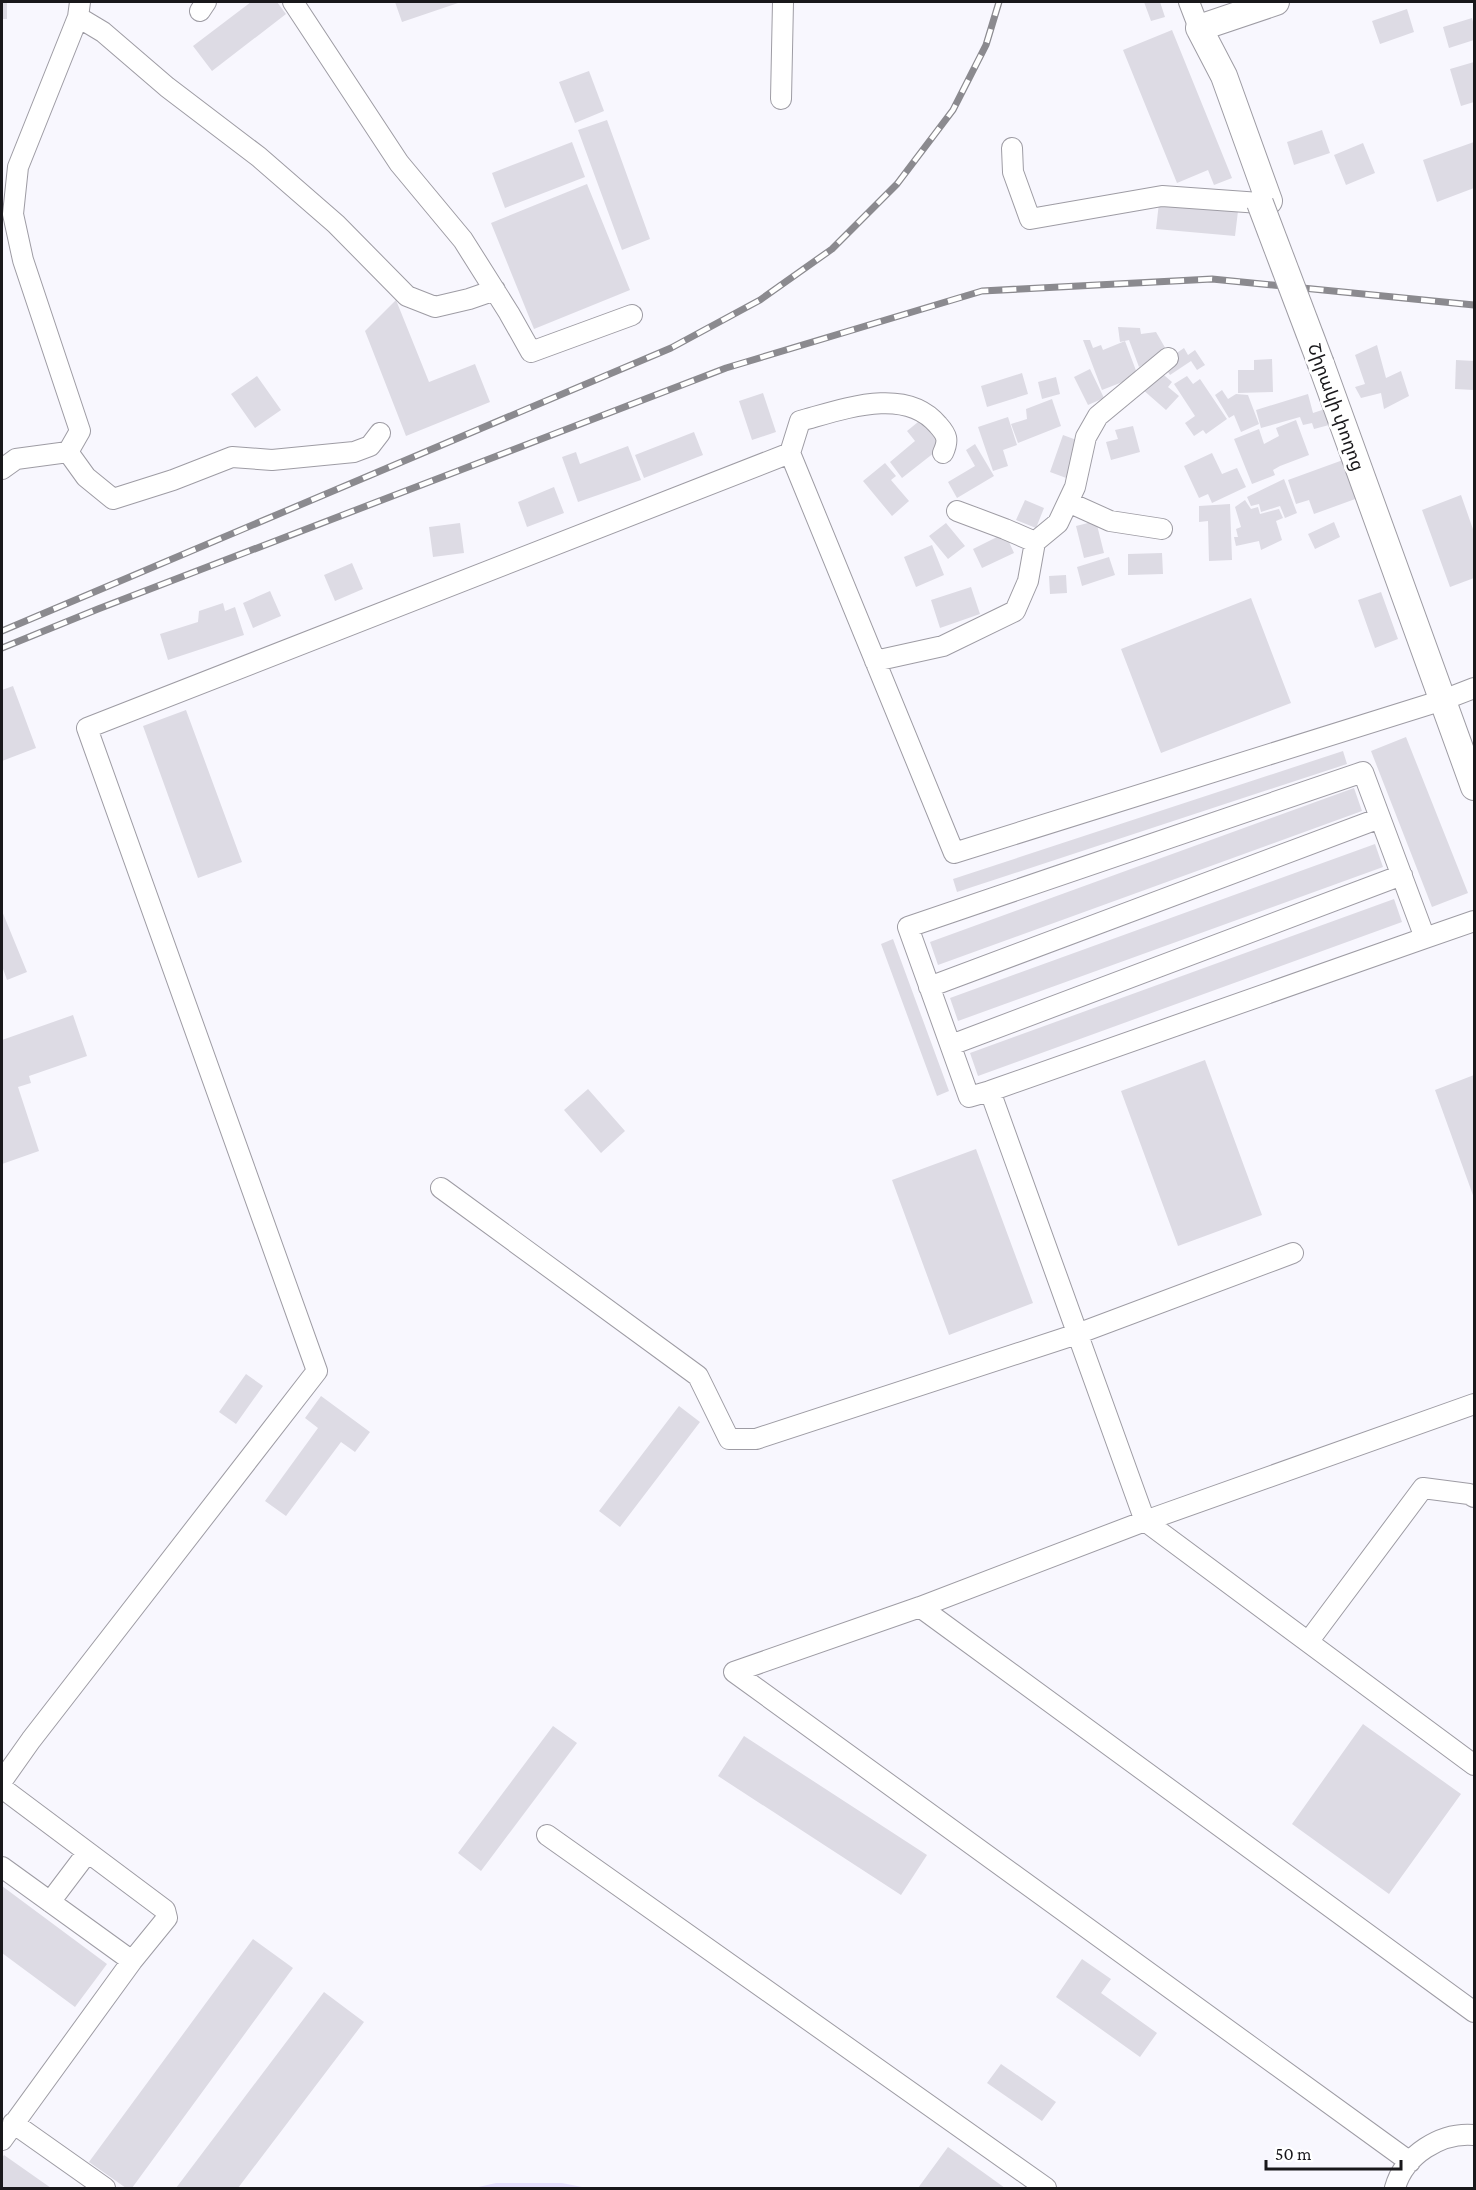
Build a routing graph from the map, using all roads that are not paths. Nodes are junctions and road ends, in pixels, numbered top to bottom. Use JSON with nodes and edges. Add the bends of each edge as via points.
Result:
{"nodes":[{"id":1,"x":292,"y":2,"type":"edge"},
{"id":2,"x":783,"y":2,"type":"edge"},
{"id":3,"x":1189,"y":2,"type":"edge"},
{"id":4,"x":1276,"y":2,"type":"edge"},
{"id":5,"x":79,"y":10,"type":"edge"},
{"id":6,"x":1199,"y":28,"type":"junction"},
{"id":7,"x":781,"y":99,"type":"dead end"},
{"id":8,"x":1012,"y":148,"type":"dead end"},
{"id":9,"x":1265,"y":202,"type":"junction"},
{"id":10,"x":495,"y":290,"type":"junction"},
{"id":11,"x":632,"y":315,"type":"dead end"},
{"id":12,"x":1168,"y":358,"type":"dead end"},
{"id":13,"x":380,"y":433,"type":"dead end"},
{"id":14,"x":68,"y":452,"type":"junction"},
{"id":15,"x":790,"y":453,"type":"junction"},
{"id":16,"x":943,"y":453,"type":"dead end"},
{"id":17,"x":2,"y":469,"type":"edge"},
{"id":18,"x":1068,"y":502,"type":"junction"},
{"id":19,"x":957,"y":512,"type":"dead end"},
{"id":20,"x":1162,"y":530,"type":"dead end"},
{"id":21,"x":1035,"y":542,"type":"junction"},
{"id":22,"x":874,"y":661,"type":"junction"},
{"id":23,"x":1474,"y":688,"type":"edge"},
{"id":24,"x":1447,"y":699,"type":"junction"},
{"id":25,"x":1474,"y":762,"type":"edge"},
{"id":26,"x":1474,"y":787,"type":"edge"},
{"id":27,"x":1380,"y":818,"type":"junction"},
{"id":28,"x":1402,"y":875,"type":"junction"},
{"id":29,"x":1474,"y":921,"type":"edge"},
{"id":30,"x":1425,"y":938,"type":"junction"},
{"id":31,"x":929,"y":987,"type":"junction"},
{"id":32,"x":951,"y":1045,"type":"junction"},
{"id":33,"x":990,"y":1091,"type":"junction"},
{"id":34,"x":441,"y":1188,"type":"dead end"},
{"id":35,"x":1293,"y":1253,"type":"dead end"},
{"id":36,"x":1077,"y":1334,"type":"junction"},
{"id":37,"x":1474,"y":1404,"type":"edge"},
{"id":38,"x":1474,"y":1497,"type":"edge"},
{"id":39,"x":1145,"y":1521,"type":"junction"},
{"id":40,"x":920,"y":1607,"type":"junction"},
{"id":41,"x":1308,"y":1642,"type":"junction"},
{"id":42,"x":1474,"y":1765,"type":"edge"},
{"id":43,"x":2,"y":1781,"type":"edge"},
{"id":44,"x":2,"y":1788,"type":"edge"},
{"id":45,"x":547,"y":1835,"type":"dead end"},
{"id":46,"x":87,"y":1853,"type":"junction"},
{"id":47,"x":2,"y":1867,"type":"edge"},
{"id":48,"x":50,"y":1902,"type":"junction"},
{"id":49,"x":132,"y":1961,"type":"junction"},
{"id":50,"x":1474,"y":2012,"type":"edge"},
{"id":51,"x":13,"y":2123,"type":"junction"},
{"id":52,"x":1474,"y":2135,"type":"edge"},
{"id":53,"x":2,"y":2140,"type":"edge"},
{"id":54,"x":1410,"y":2162,"type":"junction"},
{"id":55,"x":105,"y":2188,"type":"edge"},
{"id":56,"x":1046,"y":2188,"type":"edge"},
{"id":57,"x":1395,"y":2188,"type":"edge"}],
"edges":[{"from":1,"to":10,"type":"street","via":[[399,163],[464,240]]},
{"from":2,"to":7,"type":"street"},
{"from":3,"to":6,"type":"street","name":"Շիրակի փողոց"},
{"from":4,"to":6,"type":"main road"},
{"from":5,"to":10,"type":"street","via":[[166,87],[259,157],[336,224],[407,296],[435,307]]},
{"from":5,"to":14,"type":"street","via":[[18,167],[13,214],[23,260],[80,431]]},
{"from":6,"to":9,"type":"main road","name":"Շիրակի փողոց","via":[[1214,81]]},
{"from":8,"to":9,"type":"street","via":[[1013,172],[1030,219],[1162,196]]},
{"from":9,"to":24,"type":"main road","name":"Շիրակի փողոց","bridge":true},
{"from":10,"to":11,"type":"street","via":[[531,352]]},
{"from":12,"to":18,"type":"street","via":[[1098,416],[1086,437]]},
{"from":13,"to":14,"type":"street","via":[[370,446],[354,452],[272,460],[232,457],[113,499],[86,477]]},
{"from":14,"to":17,"type":"street","via":[[16,459]]},
{"from":15,"to":16,"type":"street","via":[[801,421],[864,404],[908,404],[935,421],[947,436]]},
{"from":15,"to":22,"type":"street"},
{"from":15,"to":43,"type":"street","via":[[87,728],[317,1371]]},
{"from":18,"to":20,"type":"street","via":[[1110,521]]},
{"from":18,"to":21,"type":"street","via":[[1058,523]]},
{"from":19,"to":21,"type":"street"},
{"from":21,"to":22,"type":"street","via":[[1028,581],[1015,611],[943,646]]},
{"from":22,"to":24,"type":"street","via":[[954,853]]},
{"from":23,"to":24,"type":"street"},
{"from":24,"to":25,"type":"main road","name":"Շիրակի փողոց"},
{"from":24,"to":26,"type":"main road","name":"Շիրակի փողոց"},
{"from":27,"to":28,"type":"street"},
{"from":27,"to":31,"type":"street"},
{"from":27,"to":31,"type":"street","via":[[1363,772],[908,927]]},
{"from":28,"to":30,"type":"street"},
{"from":28,"to":32,"type":"street"},
{"from":29,"to":30,"type":"street"},
{"from":30,"to":33,"type":"street"},
{"from":31,"to":32,"type":"street"},
{"from":32,"to":33,"type":"street","via":[[969,1097]]},
{"from":33,"to":36,"type":"street"},
{"from":34,"to":36,"type":"street","via":[[699,1376],[729,1439],[756,1439]]},
{"from":35,"to":36,"type":"street"},
{"from":36,"to":39,"type":"street"},
{"from":37,"to":39,"type":"street"},
{"from":38,"to":41,"type":"street","via":[[1423,1488]]},
{"from":39,"to":40,"type":"street"},
{"from":39,"to":41,"type":"street"},
{"from":40,"to":50,"type":"street"},
{"from":40,"to":54,"type":"street","via":[[734,1672]]},
{"from":41,"to":42,"type":"street"},
{"from":44,"to":46,"type":"street"},
{"from":45,"to":56,"type":"street"},
{"from":46,"to":48,"type":"street"},
{"from":46,"to":49,"type":"street","via":[[167,1914]]},
{"from":47,"to":48,"type":"street"},
{"from":48,"to":49,"type":"street"},
{"from":49,"to":51,"type":"street"},
{"from":51,"to":53,"type":"street"},
{"from":51,"to":55,"type":"street"},
{"from":52,"to":54,"type":"street","via":[[1445,2138]]},
{"from":54,"to":57,"type":"street"}]}
